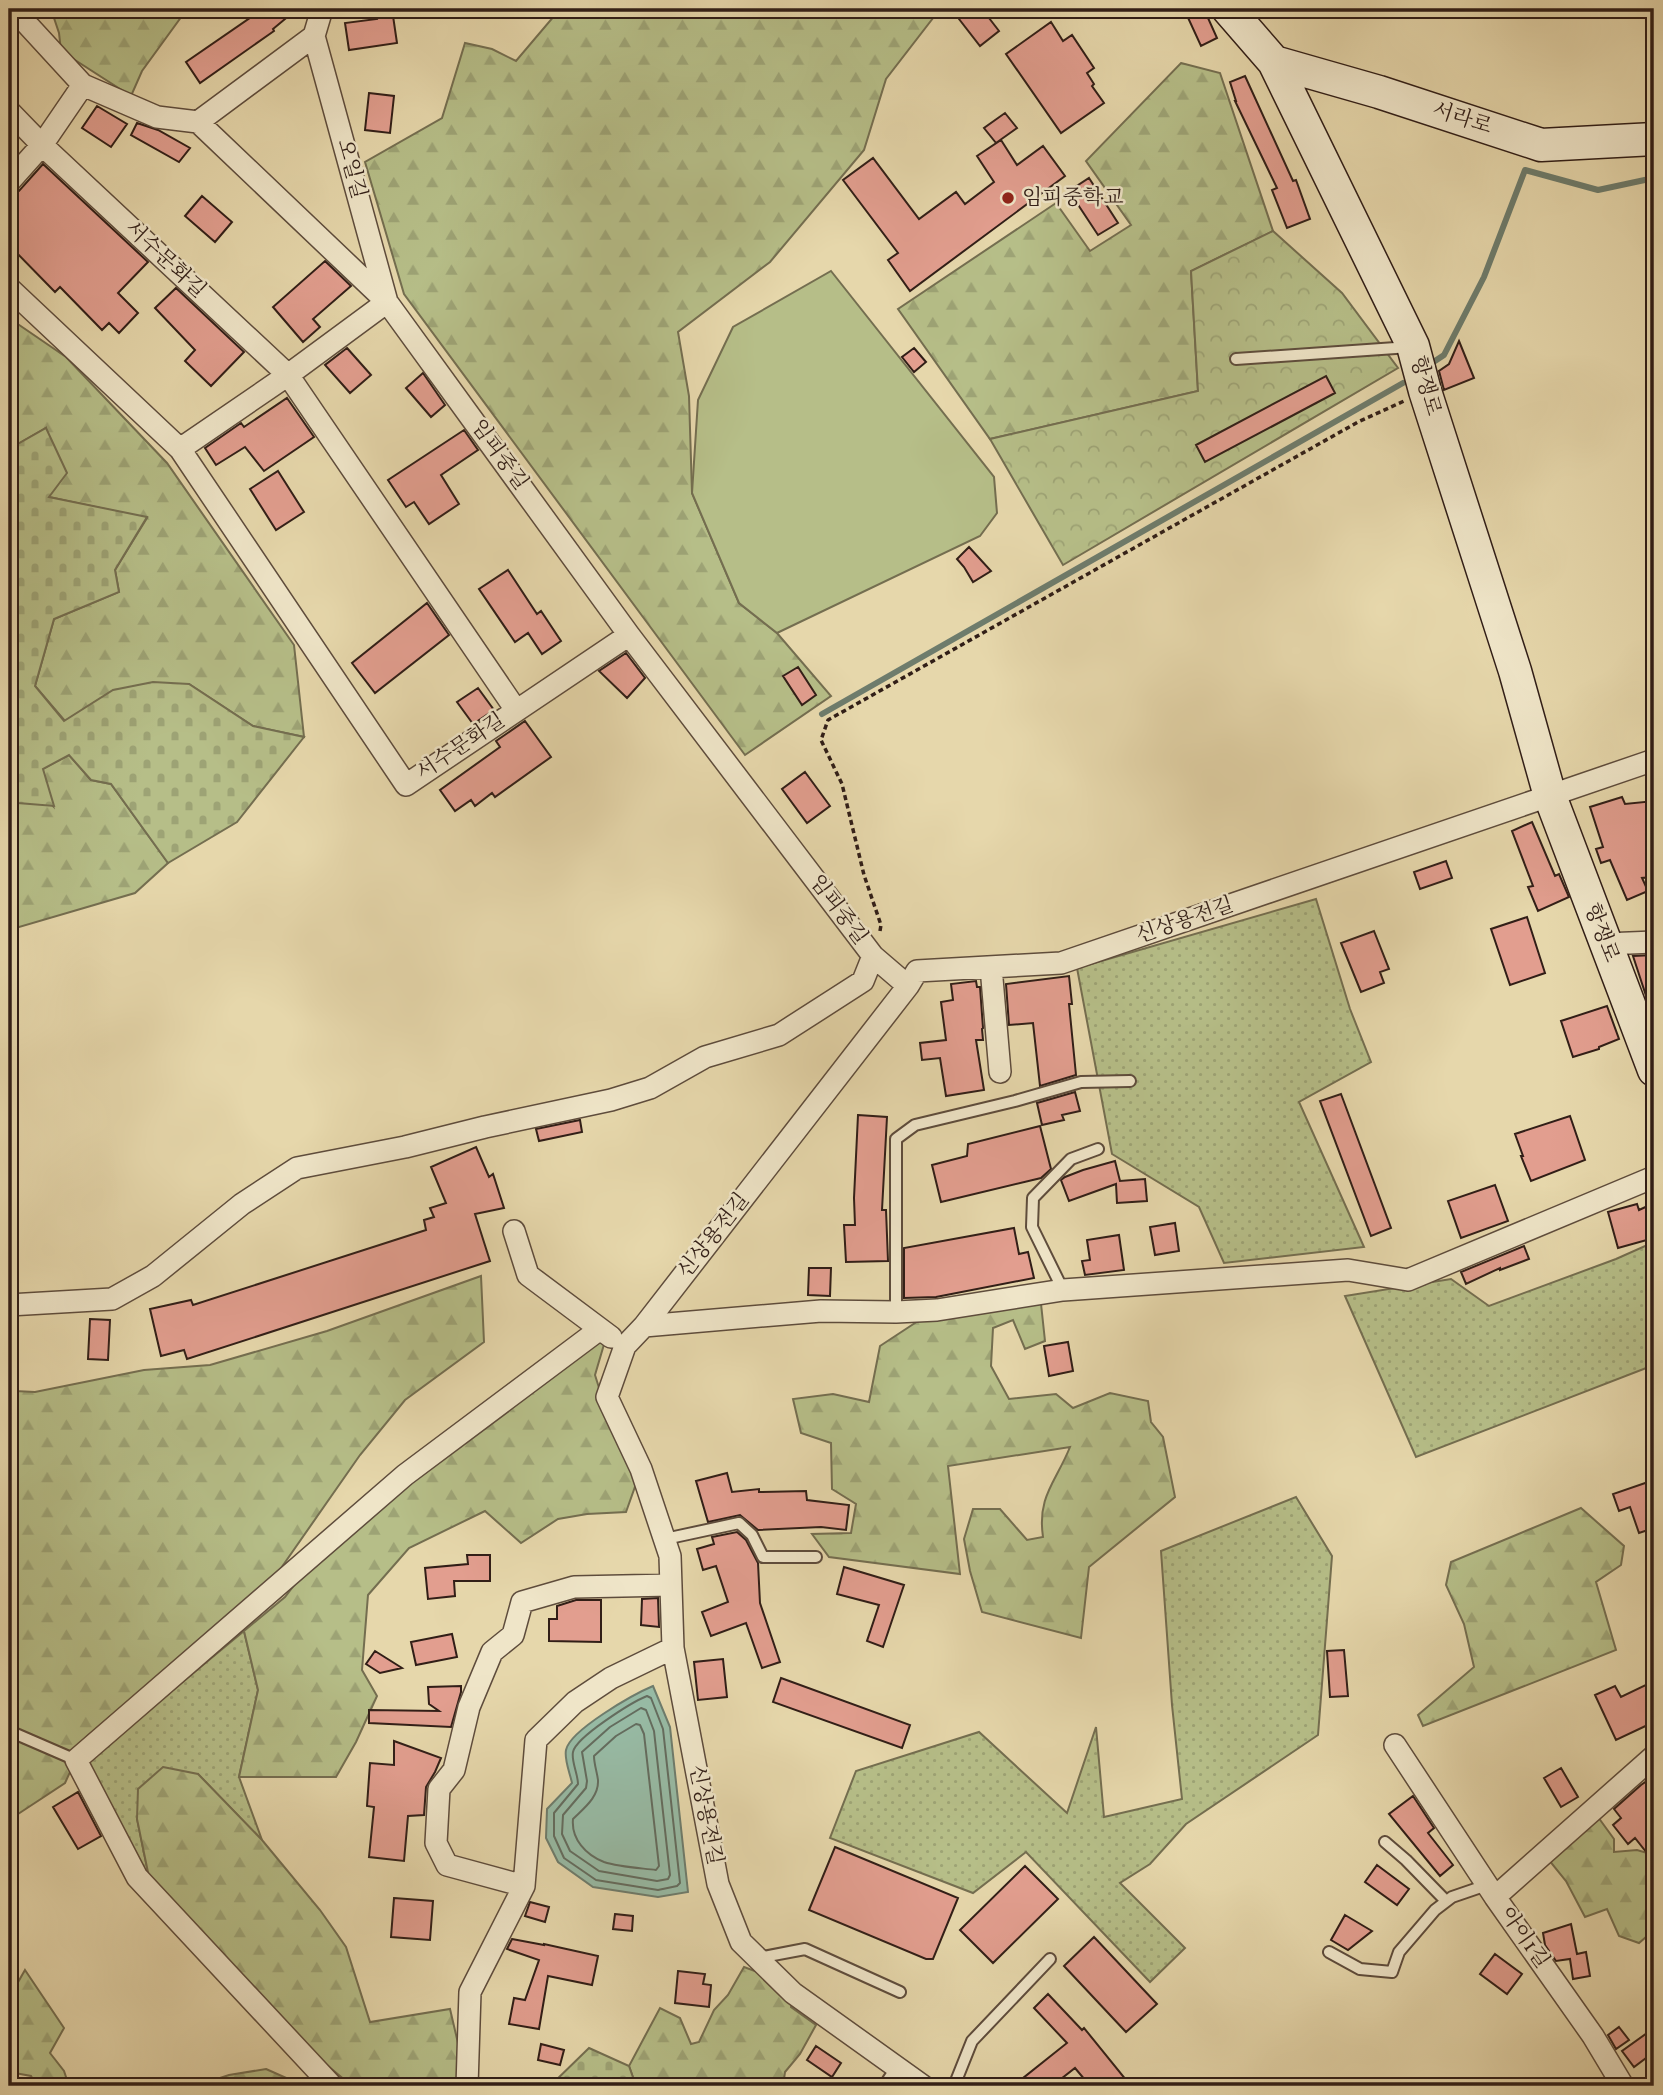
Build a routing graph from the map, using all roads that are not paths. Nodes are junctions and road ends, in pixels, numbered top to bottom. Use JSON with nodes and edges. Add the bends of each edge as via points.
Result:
{"nodes":[{"id":1,"x":27,"y":9,"type":"edge"},
{"id":2,"x":322,"y":9,"type":"edge"},
{"id":3,"x":1228,"y":9,"type":"edge"},
{"id":4,"x":314,"y":36,"type":"junction"},
{"id":5,"x":1274,"y":62,"type":"junction"},
{"id":6,"x":83,"y":85,"type":"junction"},
{"id":7,"x":9,"y":111,"type":"edge"},
{"id":8,"x":198,"y":122,"type":"junction"},
{"id":9,"x":1654,"y":139,"type":"edge"},
{"id":10,"x":42,"y":145,"type":"junction"},
{"id":11,"x":9,"y":182,"type":"edge"},
{"id":12,"x":9,"y":288,"type":"edge"},
{"id":13,"x":387,"y":302,"type":"junction"},
{"id":14,"x":1413,"y":346,"type":"junction"},
{"id":15,"x":1236,"y":359,"type":"dead end"},
{"id":16,"x":288,"y":375,"type":"junction"},
{"id":17,"x":180,"y":449,"type":"junction"},
{"id":18,"x":629,"y":635,"type":"junction"},
{"id":19,"x":516,"y":710,"type":"junction"},
{"id":20,"x":1654,"y":760,"type":"edge"},
{"id":21,"x":1550,"y":796,"type":"junction"},
{"id":22,"x":1654,"y":942,"type":"edge"},
{"id":23,"x":1605,"y":944,"type":"junction"},
{"id":24,"x":873,"y":956,"type":"junction"},
{"id":25,"x":991,"y":967,"type":"junction"},
{"id":26,"x":908,"y":986,"type":"junction"},
{"id":27,"x":1654,"y":1070,"type":"edge"},
{"id":28,"x":1000,"y":1072,"type":"dead end"},
{"id":29,"x":1130,"y":1081,"type":"dead end"},
{"id":30,"x":1098,"y":1149,"type":"dead end"},
{"id":31,"x":1654,"y":1177,"type":"edge"},
{"id":32,"x":514,"y":1231,"type":"dead end"},
{"id":33,"x":1063,"y":1290,"type":"junction"},
{"id":34,"x":9,"y":1305,"type":"edge"},
{"id":35,"x":896,"y":1312,"type":"junction"},
{"id":36,"x":644,"y":1326,"type":"junction"},
{"id":37,"x":600,"y":1329,"type":"junction"},
{"id":38,"x":625,"y":1346,"type":"junction"},
{"id":39,"x":665,"y":1539,"type":"junction"},
{"id":40,"x":817,"y":1557,"type":"dead end"},
{"id":41,"x":671,"y":1585,"type":"junction"},
{"id":42,"x":673,"y":1648,"type":"junction"},
{"id":43,"x":9,"y":1731,"type":"edge"},
{"id":44,"x":1395,"y":1745,"type":"dead end"},
{"id":45,"x":1654,"y":1756,"type":"edge"},
{"id":46,"x":76,"y":1760,"type":"junction"},
{"id":47,"x":1385,"y":1842,"type":"dead end"},
{"id":48,"x":524,"y":1886,"type":"junction"},
{"id":49,"x":1491,"y":1891,"type":"junction"},
{"id":50,"x":1446,"y":1901,"type":"junction"},
{"id":51,"x":1329,"y":1952,"type":"dead end"},
{"id":52,"x":758,"y":1958,"type":"junction"},
{"id":53,"x":1050,"y":1959,"type":"dead end"},
{"id":54,"x":900,"y":1992,"type":"dead end"},
{"id":55,"x":897,"y":2067,"type":"junction"},
{"id":56,"x":332,"y":2086,"type":"edge"},
{"id":57,"x":467,"y":2086,"type":"edge"},
{"id":58,"x":884,"y":2086,"type":"edge"},
{"id":59,"x":923,"y":2086,"type":"edge"},
{"id":60,"x":954,"y":2086,"type":"edge"},
{"id":61,"x":1623,"y":2086,"type":"edge"}],
"edges":[{"from":1,"to":6,"type":"street","via":[[26,23]]},
{"from":2,"to":4,"type":"street"},
{"from":3,"to":5,"type":"street","name":"항쟁로"},
{"from":4,"to":8,"type":"street"},
{"from":4,"to":13,"type":"street","name":"오일길"},
{"from":5,"to":9,"type":"street","name":"서라로","via":[[1542,145]]},
{"from":5,"to":14,"type":"street","name":"항쟁로"},
{"from":6,"to":8,"type":"street","via":[[157,117]]},
{"from":6,"to":10,"type":"street"},
{"from":7,"to":10,"type":"street","name":"서수문화길"},
{"from":8,"to":13,"type":"street","name":"임피중길"},
{"from":10,"to":11,"type":"street"},
{"from":10,"to":16,"type":"street","name":"서수문화길"},
{"from":12,"to":17,"type":"street","name":"서수문화길"},
{"from":13,"to":16,"type":"street"},
{"from":13,"to":18,"type":"street","name":"임피중길"},
{"from":14,"to":15,"type":"lane"},
{"from":14,"to":21,"type":"street","name":"항쟁로"},
{"from":16,"to":17,"type":"street"},
{"from":16,"to":19,"type":"street","name":"서수문화길"},
{"from":17,"to":19,"type":"street","name":"서수문화길","via":[[406,785]]},
{"from":18,"to":19,"type":"street"},
{"from":18,"to":24,"type":"street","name":"임피중길"},
{"from":20,"to":21,"type":"street"},
{"from":21,"to":23,"type":"street","name":"항쟁로"},
{"from":21,"to":25,"type":"street","name":"신상용전길","via":[[1061,963]]},
{"from":22,"to":23,"type":"street"},
{"from":23,"to":27,"type":"street","name":"항쟁로"},
{"from":24,"to":26,"type":"street","name":"임피중길"},
{"from":24,"to":34,"type":"street","via":[[863,981],[779,1035],[705,1057],[650,1088],[297,1168],[242,1204],[153,1276],[112,1299]]},
{"from":25,"to":26,"type":"street","name":"신상용전길","via":[[917,971]]},
{"from":25,"to":28,"type":"street"},
{"from":26,"to":36,"type":"street","name":"신상용전길"},
{"from":29,"to":35,"type":"lane","via":[[1081,1082],[915,1125],[896,1139]]},
{"from":30,"to":33,"type":"lane","via":[[1071,1159],[1033,1198],[1032,1227]]},
{"from":31,"to":33,"type":"street","via":[[1408,1280],[1348,1270]]},
{"from":32,"to":37,"type":"street","via":[[528,1275]]},
{"from":33,"to":35,"type":"street"},
{"from":35,"to":36,"type":"street","via":[[821,1311]]},
{"from":36,"to":38,"type":"street","name":"신상용전길"},
{"from":37,"to":38,"type":"street"},
{"from":37,"to":46,"type":"street","via":[[405,1475]]},
{"from":38,"to":39,"type":"street","name":"신상용전길","via":[[607,1396],[641,1469]]},
{"from":39,"to":40,"type":"lane","via":[[739,1523],[752,1535],[763,1557]]},
{"from":39,"to":41,"type":"street","name":"신상용전길"},
{"from":41,"to":42,"type":"street","name":"신상용전길"},
{"from":41,"to":48,"type":"street","via":[[574,1587],[522,1602],[513,1635],[492,1653],[469,1707],[454,1770],[439,1789],[436,1843],[447,1865]]},
{"from":42,"to":48,"type":"street","via":[[611,1678],[575,1702],[536,1740]]},
{"from":42,"to":52,"type":"street","name":"신상용전길","via":[[718,1884],[741,1942]]},
{"from":43,"to":46,"type":"lane"},
{"from":44,"to":49,"type":"street"},
{"from":45,"to":49,"type":"street","name":"아이1길"},
{"from":46,"to":56,"type":"street","via":[[137,1877]]},
{"from":47,"to":50,"type":"lane"},
{"from":48,"to":57,"type":"street","via":[[470,1992]]},
{"from":49,"to":50,"type":"lane"},
{"from":49,"to":61,"type":"street","name":"아이1길"},
{"from":50,"to":51,"type":"lane","via":[[1399,1952],[1392,1972],[1360,1969]]},
{"from":52,"to":54,"type":"lane","via":[[805,1949]]},
{"from":52,"to":55,"type":"street","name":"신상용전길","via":[[793,1993]]},
{"from":53,"to":60,"type":"lane","via":[[972,2041]]},
{"from":55,"to":58,"type":"lane"},
{"from":55,"to":59,"type":"street","name":"신상용전길"}]}
